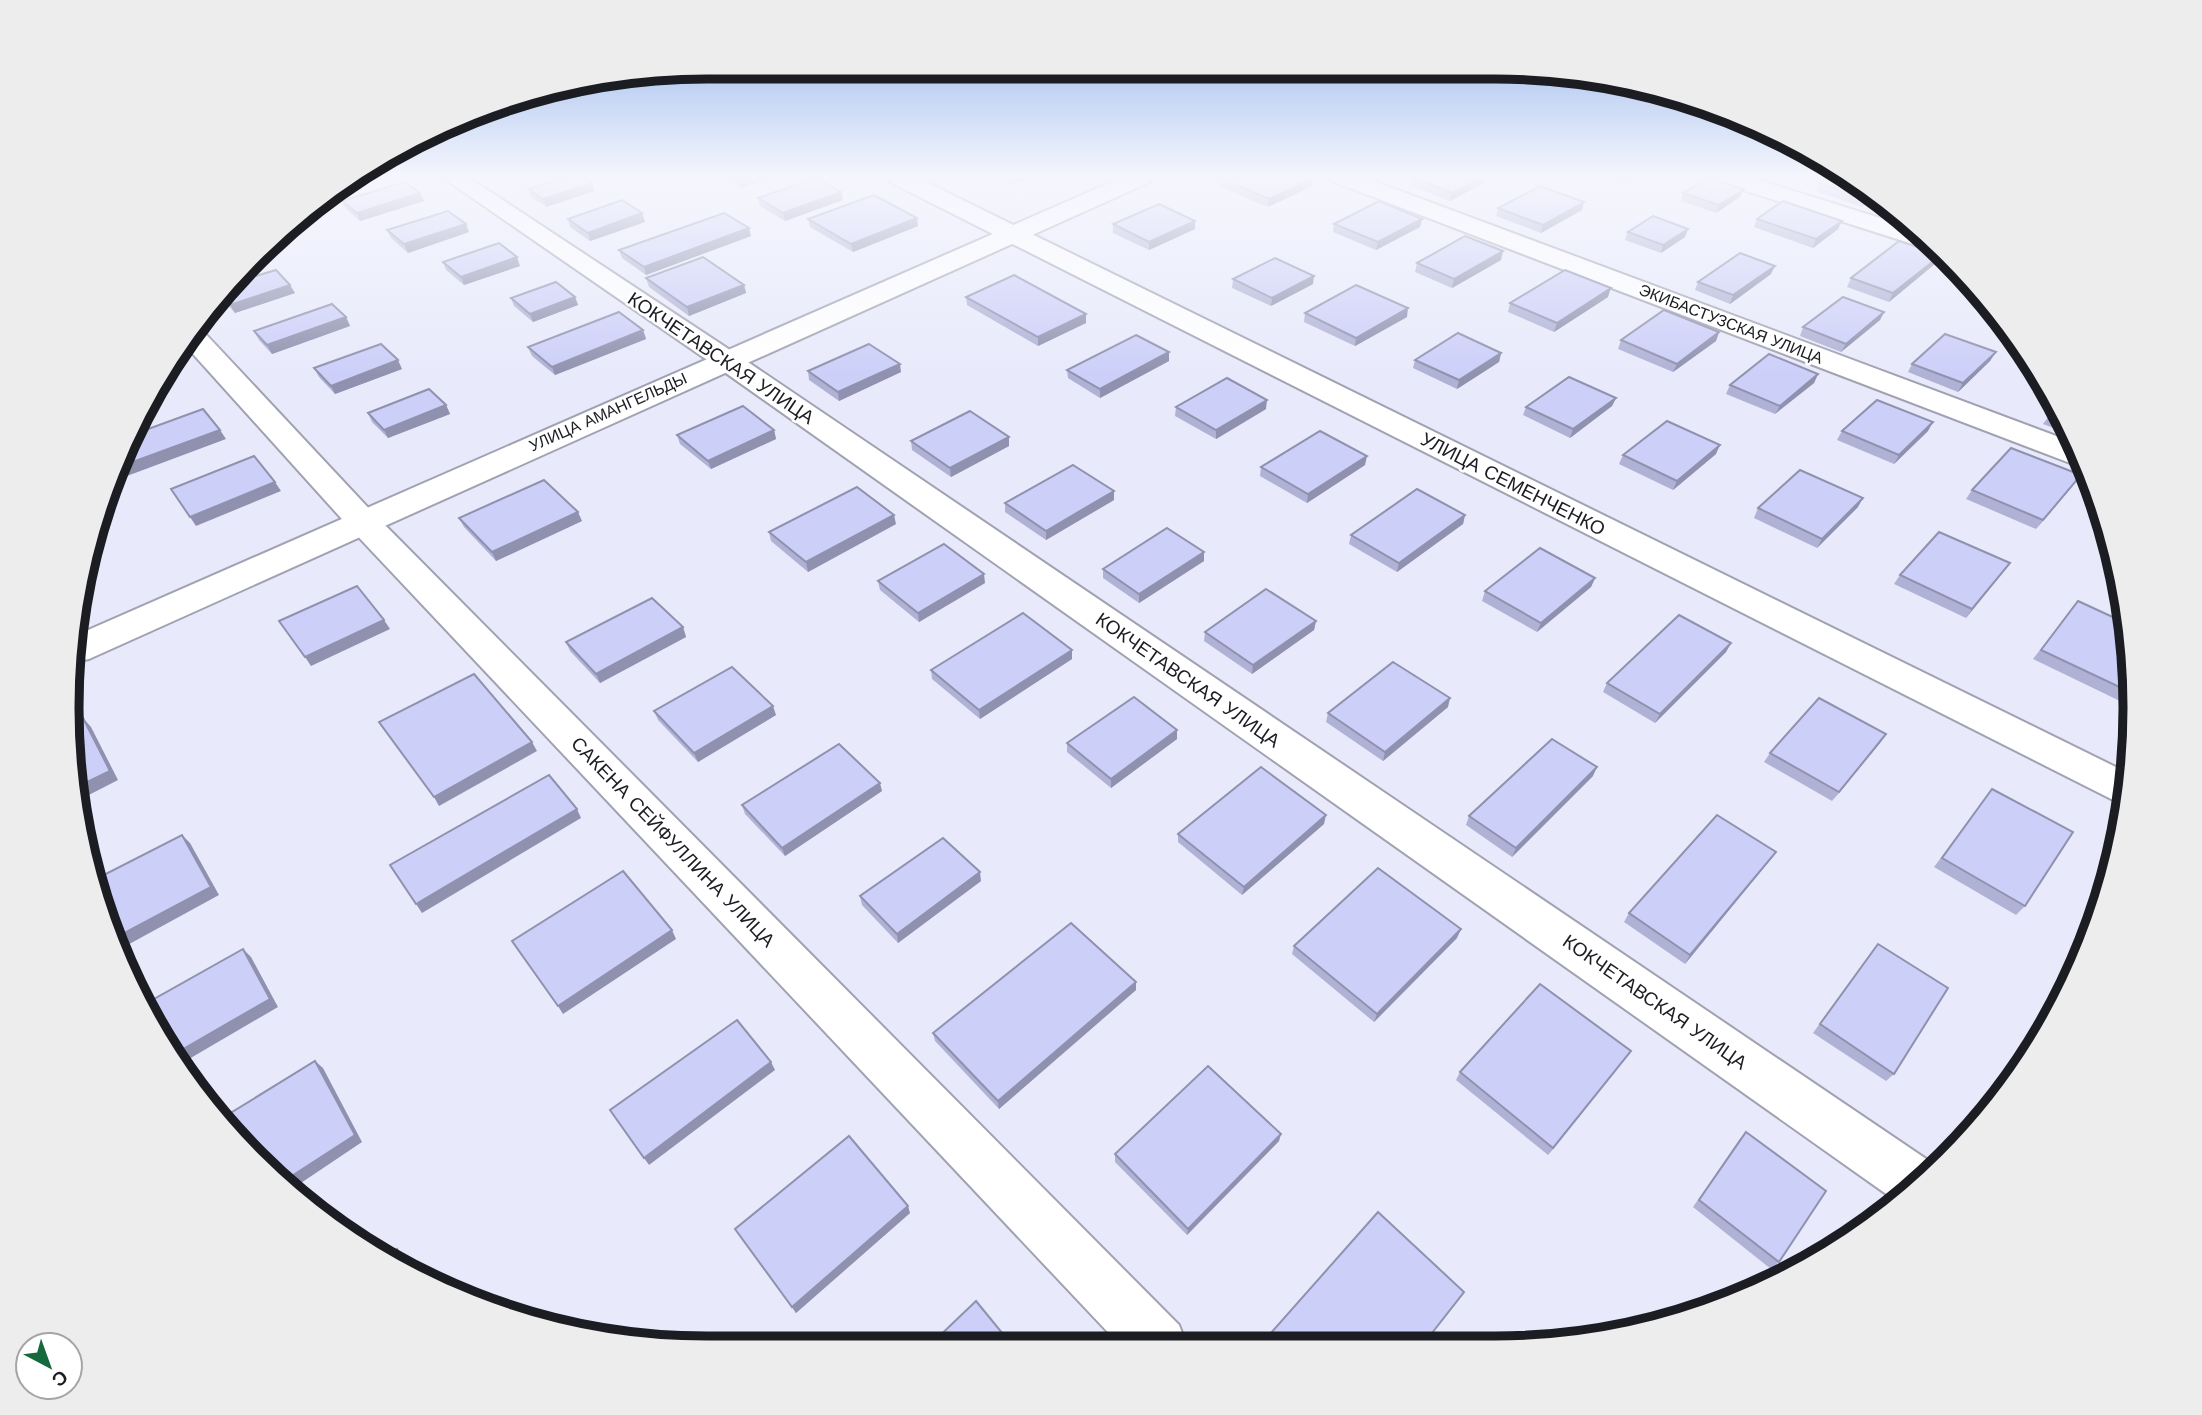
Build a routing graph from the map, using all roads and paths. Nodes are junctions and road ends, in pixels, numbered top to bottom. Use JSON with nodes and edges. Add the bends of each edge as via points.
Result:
{"nodes":[{"id":1,"x":552,"y":243,"type":"edge"},
{"id":2,"x":992,"y":243,"type":"edge"},
{"id":3,"x":1031,"y":243,"type":"edge"},
{"id":4,"x":1517,"y":243,"type":"edge"},
{"id":5,"x":197,"y":342,"type":"edge"},
{"id":6,"x":726,"y":360,"type":"junction"},
{"id":7,"x":2068,"y":451,"type":"edge"},
{"id":8,"x":362,"y":521,"type":"junction"},
{"id":9,"x":82,"y":647,"type":"edge"},
{"id":10,"x":2118,"y":787,"type":"edge"},
{"id":11,"x":1910,"y":1179,"type":"edge"},
{"id":12,"x":1150,"y":1336,"type":"edge"}],
"edges":[{"from":1,"to":6,"type":"street","name":"КОКЧЕТАВСКАЯ УЛИЦА"},
{"from":2,"to":6,"type":"street","name":"УЛИЦА АМАНГЕЛЬДЫ"},
{"from":3,"to":10,"type":"street","name":"УЛИЦА СЕМЕНЧЕНКО"},
{"from":4,"to":7,"type":"street","name":"ЭКИБАСТУЗСКАЯ УЛИЦА"},
{"from":5,"to":8,"type":"street","name":"САКЕНА СЕЙФУЛЛИНА УЛИЦА"},
{"from":6,"to":8,"type":"street","name":"УЛИЦА АМАНГЕЛЬДЫ"},
{"from":6,"to":11,"type":"street","name":"КОКЧЕТАВСКАЯ УЛИЦА"},
{"from":8,"to":9,"type":"street","name":"УЛИЦА АМАНГЕЛЬДЫ"},
{"from":8,"to":12,"type":"street","name":"САКЕНА СЕЙФУЛЛИНА УЛИЦА"}]}
